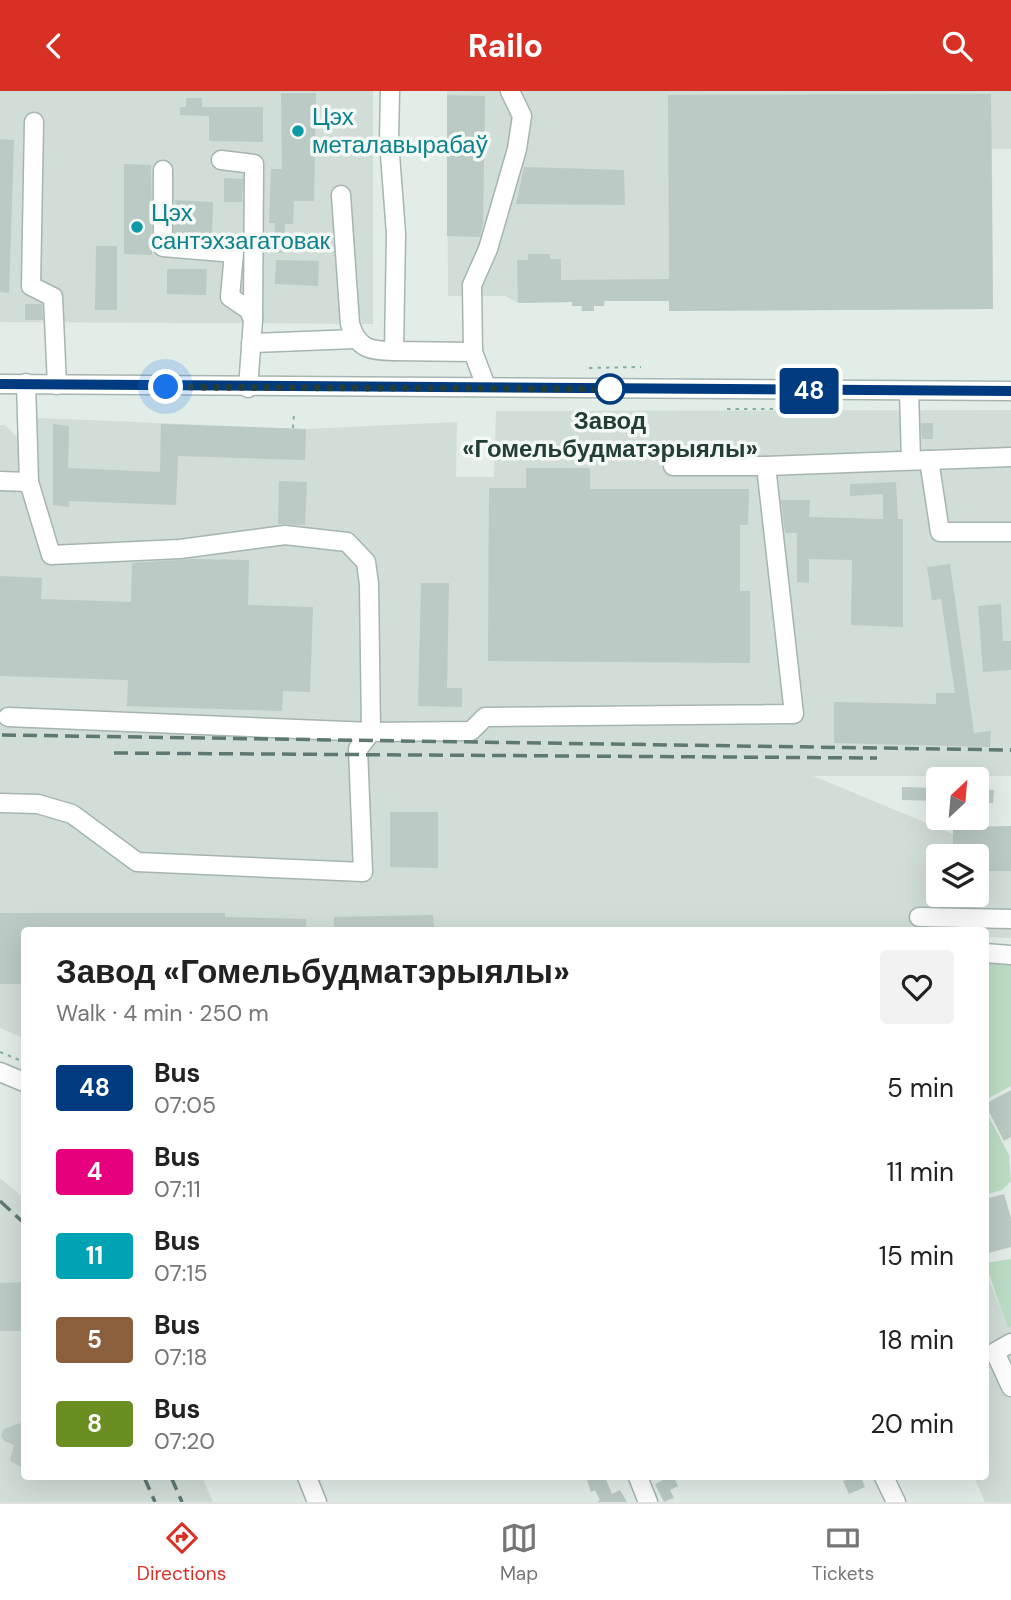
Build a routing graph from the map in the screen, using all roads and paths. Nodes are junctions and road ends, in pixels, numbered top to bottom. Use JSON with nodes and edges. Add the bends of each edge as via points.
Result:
{"nodes":[{"id":1,"x":390,"y":91,"type":"edge"},
{"id":2,"x":510,"y":91,"type":"edge"},
{"id":3,"x":34,"y":122,"type":"dead end"},
{"id":4,"x":221,"y":160,"type":"dead end"},
{"id":5,"x":163,"y":170,"type":"dead end"},
{"id":6,"x":341,"y":195,"type":"dead end"},
{"id":7,"x":253,"y":320,"type":"junction"},
{"id":8,"x":355,"y":339,"type":"junction"},
{"id":9,"x":251,"y":342,"type":"junction"},
{"id":10,"x":394,"y":351,"type":"junction"},
{"id":11,"x":473,"y":352,"type":"junction"},
{"id":12,"x":641,"y":367,"type":"dead end"},
{"id":13,"x":589,"y":368,"type":"dead end"},
{"id":14,"x":26,"y":383,"type":"junction"},
{"id":15,"x":0,"y":384,"type":"edge"},
{"id":16,"x":57,"y":385,"type":"junction"},
{"id":17,"x":486,"y":386,"type":"junction"},
{"id":18,"x":248,"y":388,"type":"junction"},
{"id":19,"x":909,"y":391,"type":"junction"},
{"id":20,"x":1011,"y":391,"type":"edge"},
{"id":21,"x":727,"y":409,"type":"dead end"},
{"id":22,"x":791,"y":409,"type":"dead end"},
{"id":23,"x":293,"y":413,"type":"dead end"},
{"id":24,"x":293,"y":428,"type":"dead end"},
{"id":25,"x":1011,"y":457,"type":"edge"},
{"id":26,"x":920,"y":460,"type":"junction"},
{"id":27,"x":673,"y":466,"type":"dead end"},
{"id":28,"x":766,"y":466,"type":"junction"},
{"id":29,"x":0,"y":481,"type":"edge"},
{"id":30,"x":29,"y":482,"type":"junction"},
{"id":31,"x":1011,"y":532,"type":"edge"},
{"id":32,"x":8,"y":717,"type":"dead end"},
{"id":33,"x":370,"y":731,"type":"junction"},
{"id":34,"x":0,"y":803,"type":"edge"},
{"id":35,"x":919,"y":917,"type":"dead end"},
{"id":36,"x":1011,"y":919,"type":"edge"},
{"id":37,"x":989,"y":953,"type":"edge"},
{"id":38,"x":1011,"y":955,"type":"edge"},
{"id":39,"x":0,"y":1052,"type":"edge"},
{"id":40,"x":21,"y":1061,"type":"edge"},
{"id":41,"x":0,"y":1072,"type":"edge"},
{"id":42,"x":21,"y":1081,"type":"edge"},
{"id":43,"x":1011,"y":1343,"type":"edge"},
{"id":44,"x":1011,"y":1387,"type":"edge"},
{"id":45,"x":308,"y":1480,"type":"edge"},
{"id":46,"x":639,"y":1480,"type":"edge"},
{"id":47,"x":885,"y":1480,"type":"edge"},
{"id":48,"x":317,"y":1502,"type":"edge"},
{"id":49,"x":648,"y":1502,"type":"edge"},
{"id":50,"x":896,"y":1502,"type":"edge"}],
"edges":[{"from":1,"to":10,"type":"street","via":[[396,234]]},
{"from":2,"to":11,"type":"street","via":[[523,116],[488,249],[471,285]]},
{"from":3,"to":16,"type":"street","via":[[30,286],[53,297]]},
{"from":4,"to":7,"type":"street","via":[[254,164]]},
{"from":5,"to":7,"type":"street","via":[[163,247],[234,253],[230,297],[249,310]]},
{"from":6,"to":8,"type":"street","via":[[350,324]]},
{"from":7,"to":9,"type":"street"},
{"from":8,"to":9,"type":"street"},
{"from":8,"to":10,"type":"street","via":[[374,351]]},
{"from":9,"to":18,"type":"street"},
{"from":10,"to":11,"type":"street"},
{"from":11,"to":17,"type":"street"},
{"from":12,"to":13,"type":"path"},
{"from":14,"to":15,"type":"street"},
{"from":14,"to":16,"type":"street"},
{"from":14,"to":30,"type":"street"},
{"from":16,"to":18,"type":"street"},
{"from":17,"to":18,"type":"street"},
{"from":17,"to":19,"type":"street"},
{"from":19,"to":20,"type":"street"},
{"from":19,"to":26,"type":"street"},
{"from":21,"to":22,"type":"path"},
{"from":23,"to":24,"type":"path"},
{"from":25,"to":26,"type":"street"},
{"from":26,"to":28,"type":"street"},
{"from":26,"to":31,"type":"street","via":[[940,532]]},
{"from":27,"to":28,"type":"street"},
{"from":28,"to":33,"type":"street","via":[[794,714],[485,717],[471,731]]},
{"from":29,"to":30,"type":"street"},
{"from":30,"to":33,"type":"street","via":[[51,555],[180,549],[285,535],[347,542],[366,562],[369,584]]},
{"from":32,"to":33,"type":"street"},
{"from":33,"to":34,"type":"street","via":[[358,749],[363,871],[137,862],[72,814],[38,804]]},
{"from":35,"to":36,"type":"street"},
{"from":37,"to":38,"type":"street"},
{"from":39,"to":40,"type":"path"},
{"from":41,"to":42,"type":"street"},
{"from":43,"to":44,"type":"street","via":[[995,1352]]},
{"from":45,"to":48,"type":"street"},
{"from":46,"to":49,"type":"street"},
{"from":47,"to":50,"type":"street"}]}
